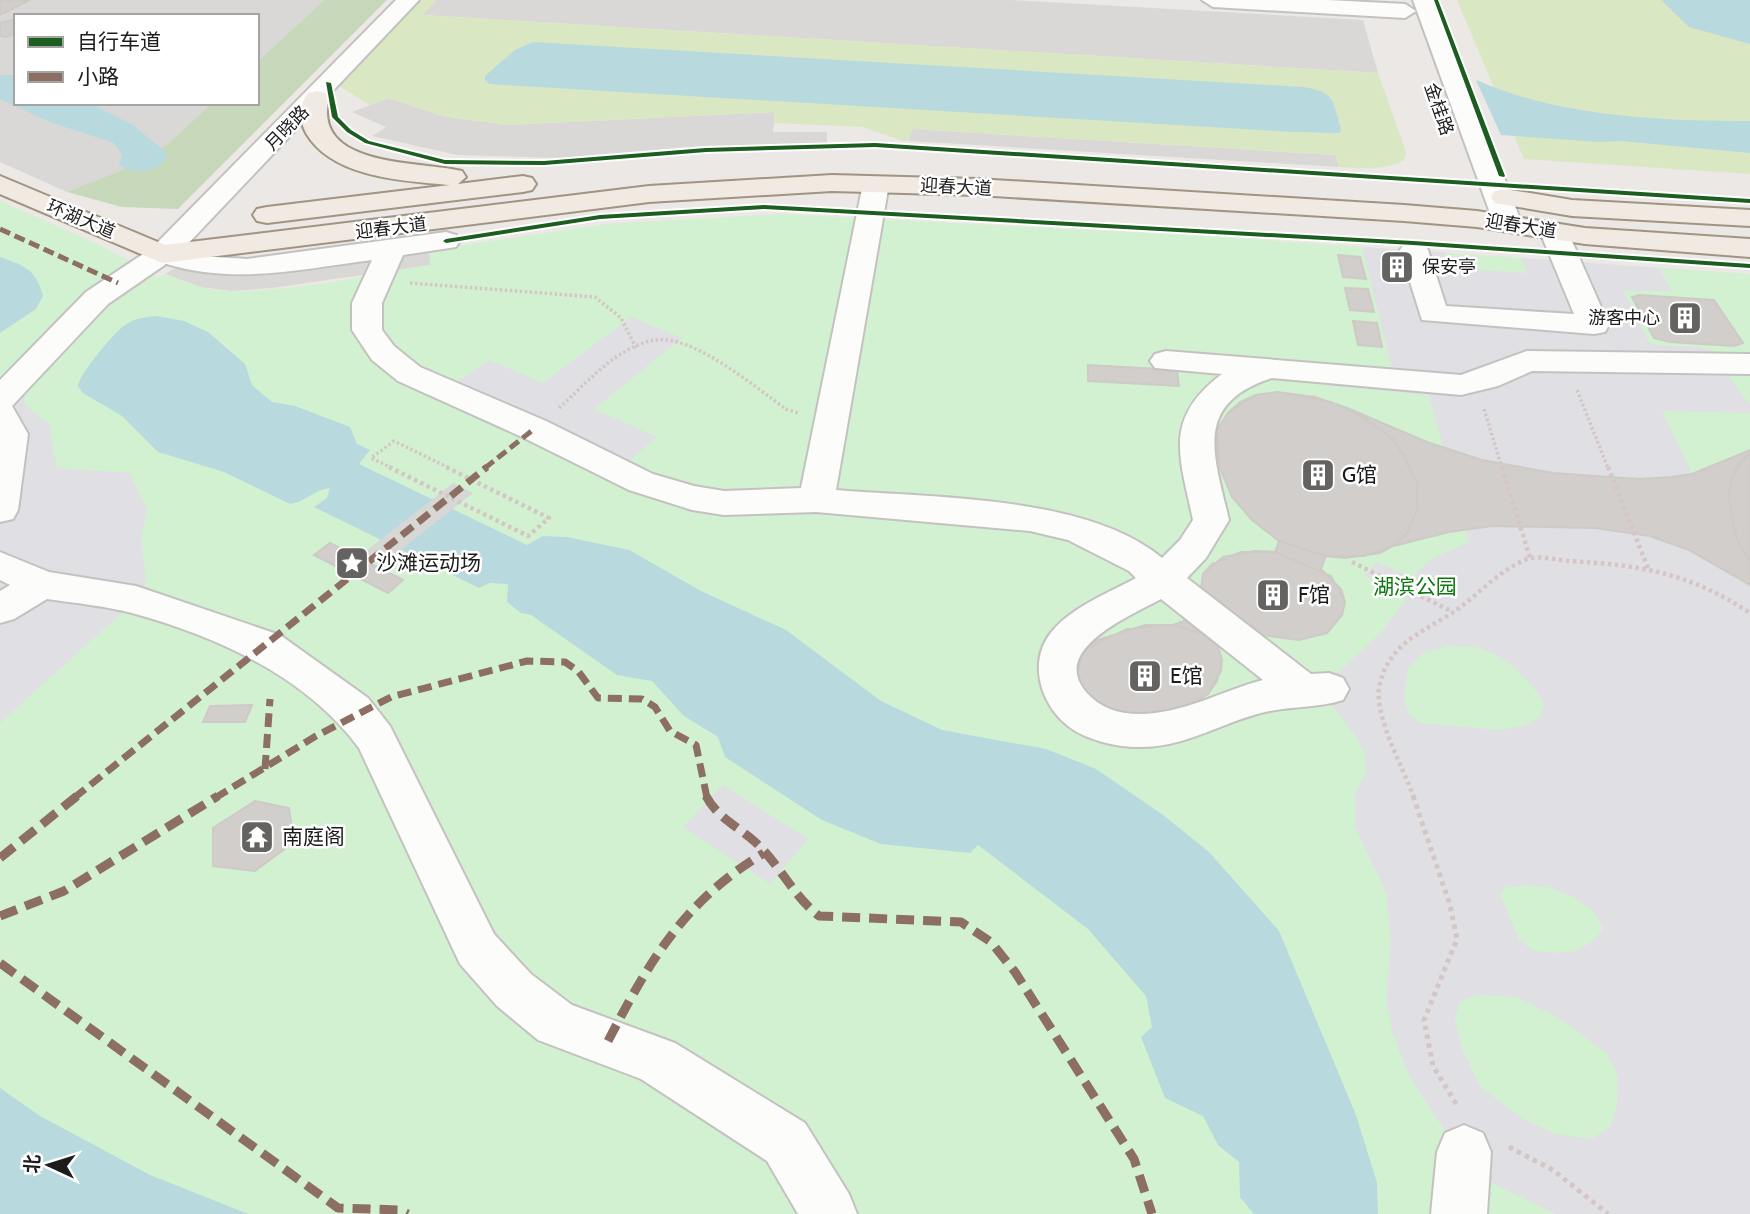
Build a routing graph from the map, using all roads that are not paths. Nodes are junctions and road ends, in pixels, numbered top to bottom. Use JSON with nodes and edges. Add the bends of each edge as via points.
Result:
{"nodes":[{"id":1,"x":408,"y":0,"type":"edge"},
{"id":2,"x":1213,"y":0,"type":"edge"},
{"id":3,"x":1410,"y":4,"type":"edge"},
{"id":4,"x":317,"y":98,"type":"junction"},
{"id":5,"x":1436,"y":99,"type":"dead end"},
{"id":6,"x":1457,"y":161,"type":"dead end"},
{"id":7,"x":0,"y":184,"type":"edge"},
{"id":8,"x":528,"y":184,"type":"junction"},
{"id":9,"x":876,"y":184,"type":"junction"},
{"id":10,"x":1498,"y":196,"type":"junction"},
{"id":11,"x":1473,"y":207,"type":"junction"},
{"id":12,"x":1750,"y":218,"type":"edge"},
{"id":13,"x":1508,"y":224,"type":"junction"},
{"id":14,"x":192,"y":225,"type":"junction"},
{"id":15,"x":1554,"y":232,"type":"junction"},
{"id":16,"x":446,"y":241,"type":"dead end"},
{"id":17,"x":1750,"y":248,"type":"edge"},
{"id":18,"x":1415,"y":250,"type":"dead end"},
{"id":19,"x":162,"y":254,"type":"junction"},
{"id":20,"x":385,"y":265,"type":"junction"},
{"id":21,"x":1166,"y":361,"type":"dead end"},
{"id":22,"x":1750,"y":364,"type":"edge"},
{"id":23,"x":1270,"y":368,"type":"junction"},
{"id":24,"x":0,"y":399,"type":"edge"},
{"id":25,"x":0,"y":413,"type":"edge"},
{"id":26,"x":816,"y":500,"type":"junction"},
{"id":27,"x":0,"y":510,"type":"edge"},
{"id":28,"x":0,"y":565,"type":"edge"},
{"id":29,"x":1163,"y":580,"type":"junction"},
{"id":30,"x":42,"y":584,"type":"junction"},
{"id":31,"x":0,"y":609,"type":"edge"},
{"id":32,"x":1475,"y":1135,"type":"road end"},
{"id":33,"x":829,"y":1214,"type":"edge"},
{"id":34,"x":1459,"y":1214,"type":"edge"}],
"edges":[{"from":1,"to":4,"type":"street","name":"月晓路"},
{"from":2,"to":3,"type":"street"},
{"from":3,"to":5,"type":"street","name":"金桂路"},
{"from":3,"to":10,"type":"street","name":"金桂路"},
{"from":4,"to":8,"type":"main road","via":[[313,123],[321,137],[342,153],[405,173]]},
{"from":4,"to":14,"type":"street","name":"月晓路"},
{"from":6,"to":11,"type":"street","name":"金桂路"},
{"from":7,"to":19,"type":"main road","name":"环湖大道"},
{"from":8,"to":11,"type":"main road","name":"迎春大道","via":[[684,166],[812,159],[911,162]]},
{"from":8,"to":14,"type":"main road","name":"迎春大道"},
{"from":9,"to":11,"type":"main road","name":"迎春大道"},
{"from":9,"to":19,"type":"main road","name":"迎春大道","via":[[674,192]]},
{"from":9,"to":26,"type":"street"},
{"from":10,"to":11,"type":"main road","name":"迎春大道"},
{"from":10,"to":12,"type":"main road","name":"迎春大道","via":[[1572,208]]},
{"from":10,"to":13,"type":"street","name":"金桂路"},
{"from":11,"to":13,"type":"main road","name":"迎春大道"},
{"from":13,"to":15,"type":"main road","name":"迎春大道"},
{"from":14,"to":19,"type":"street","name":"月晓路"},
{"from":15,"to":17,"type":"main road","name":"迎春大道"},
{"from":15,"to":18,"type":"street","via":[[1594,325],[1433,314]]},
{"from":16,"to":20,"type":"street"},
{"from":19,"to":20,"type":"street","via":[[226,268]]},
{"from":19,"to":24,"type":"street","name":"月晓路","via":[[97,298]]},
{"from":20,"to":26,"type":"street","via":[[367,303],[367,330],[383,353],[409,374],[642,482],[692,498],[761,504]]},
{"from":21,"to":23,"type":"street"},
{"from":22,"to":23,"type":"street","via":[[1527,361],[1461,385]]},
{"from":23,"to":29,"type":"street","via":[[1236,379],[1214,395],[1199,422],[1195,445],[1211,520],[1193,549]]},
{"from":25,"to":27,"type":"street","via":[[11,434]]},
{"from":26,"to":29,"type":"street","via":[[1017,518],[1077,529],[1142,562]]},
{"from":28,"to":30,"type":"street"},
{"from":29,"to":29,"type":"street","via":[[1316,690],[1261,696],[1165,729],[1108,728],[1085,719],[1066,700],[1057,675],[1058,659],[1069,638]]},
{"from":30,"to":31,"type":"street"},
{"from":30,"to":33,"type":"street","via":[[136,600],[266,646],[353,709],[375,738],[477,949],[514,990],[556,1023],[657,1060],[786,1142]]},
{"from":32,"to":34,"type":"street"}]}
